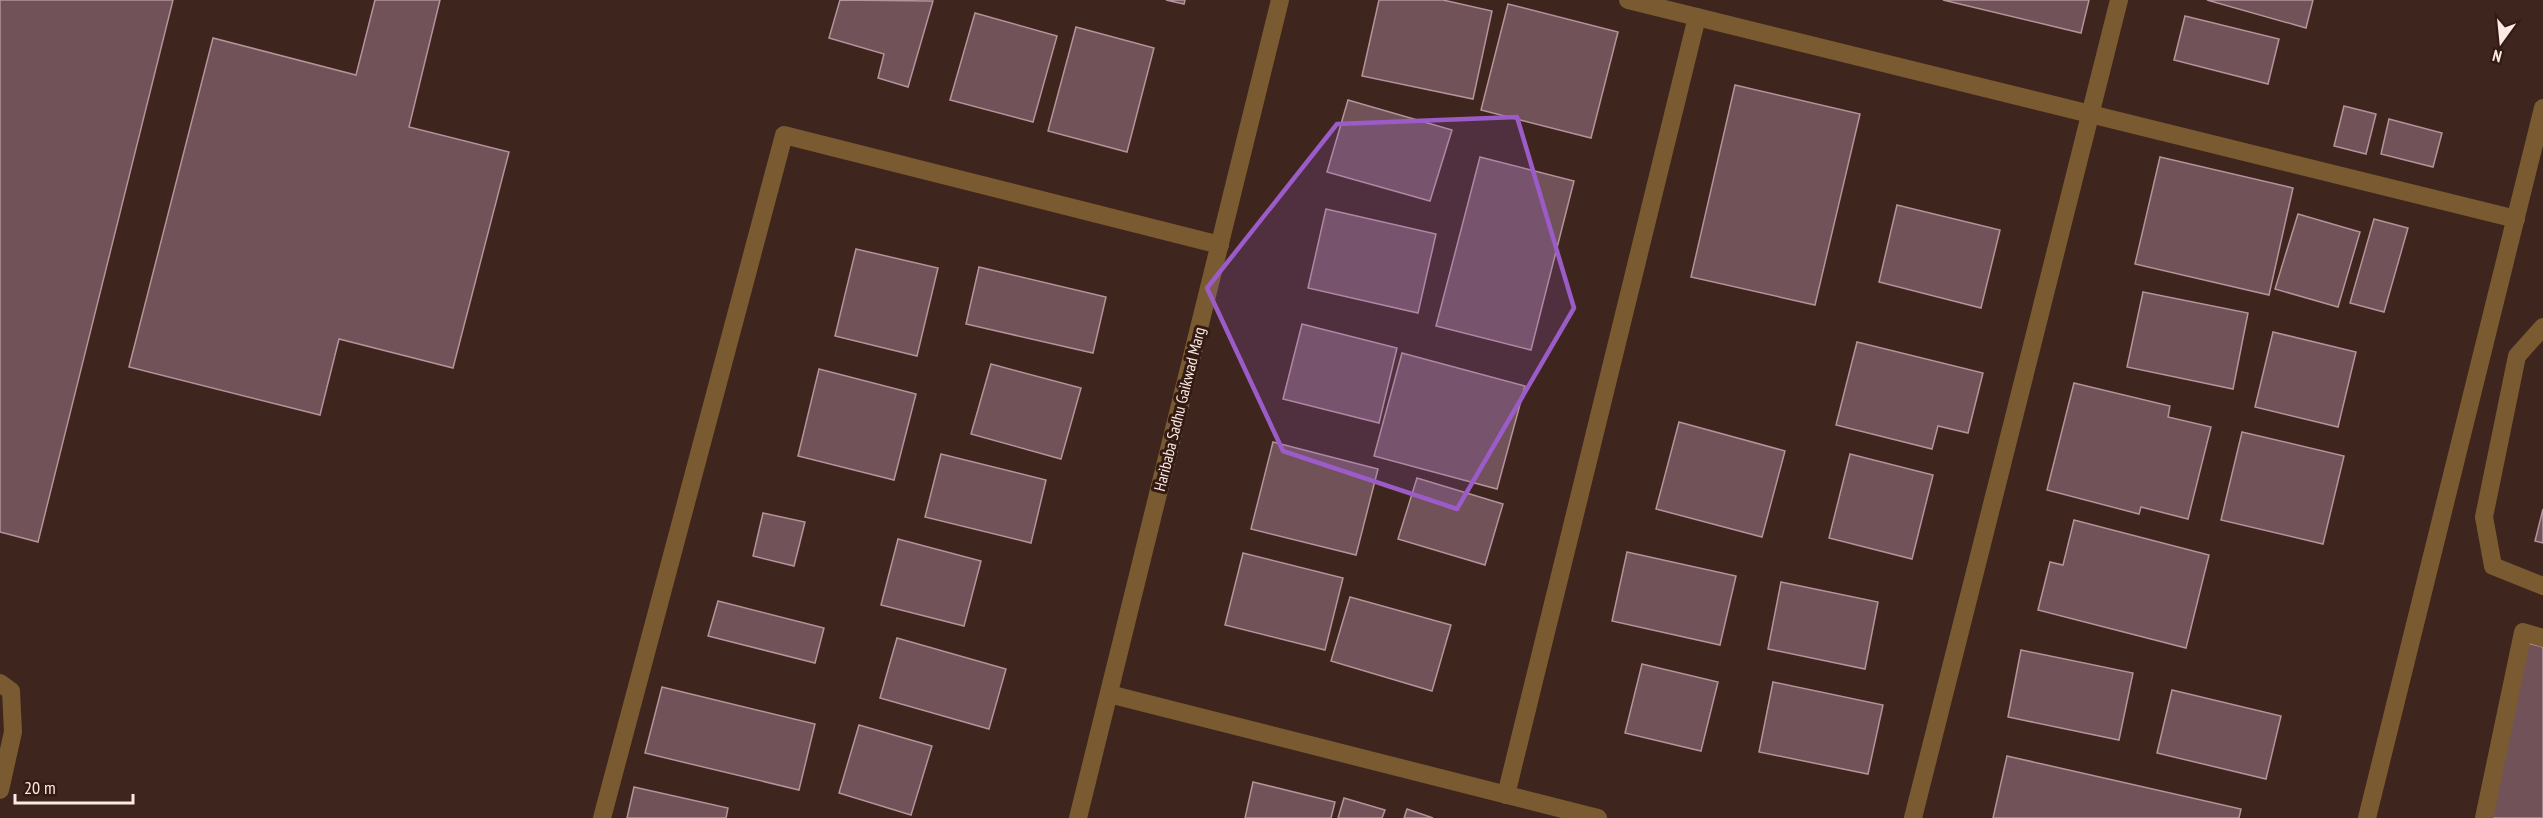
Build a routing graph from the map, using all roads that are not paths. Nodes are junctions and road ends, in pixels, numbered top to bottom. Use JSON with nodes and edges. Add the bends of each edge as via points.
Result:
{"nodes":[{"id":1,"x":1280,"y":0,"type":"edge"},
{"id":2,"x":1628,"y":0,"type":"edge"},
{"id":3,"x":2119,"y":0,"type":"edge"},
{"id":4,"x":1697,"y":17,"type":"junction"},
{"id":5,"x":2543,"y":108,"type":"edge"},
{"id":6,"x":2090,"y":114,"type":"junction"},
{"id":7,"x":2516,"y":219,"type":"junction"},
{"id":8,"x":1220,"y":245,"type":"junction"},
{"id":9,"x":2543,"y":327,"type":"edge"},
{"id":10,"x":2543,"y":586,"type":"edge"},
{"id":11,"x":2543,"y":638,"type":"edge"},
{"id":12,"x":0,"y":682,"type":"edge"},
{"id":13,"x":1109,"y":694,"type":"junction"},
{"id":14,"x":0,"y":790,"type":"edge"},
{"id":15,"x":1506,"y":795,"type":"junction"},
{"id":16,"x":602,"y":818,"type":"edge"},
{"id":17,"x":1078,"y":818,"type":"edge"},
{"id":18,"x":1598,"y":818,"type":"edge"},
{"id":19,"x":1913,"y":818,"type":"edge"},
{"id":20,"x":2367,"y":818,"type":"edge"},
{"id":21,"x":2484,"y":818,"type":"edge"}],
"edges":[{"from":1,"to":8,"type":"lane","name":"Haribaba Sadhu Gaikwad Marg"},
{"from":2,"to":4,"type":"lane"},
{"from":3,"to":6,"type":"lane"},
{"from":4,"to":6,"type":"lane"},
{"from":4,"to":15,"type":"lane"},
{"from":5,"to":7,"type":"lane"},
{"from":6,"to":7,"type":"lane"},
{"from":6,"to":19,"type":"lane"},
{"from":7,"to":20,"type":"lane"},
{"from":8,"to":13,"type":"lane","name":"Haribaba Sadhu Gaikwad Marg"},
{"from":8,"to":16,"type":"lane","via":[[784,135]]},
{"from":9,"to":10,"type":"lane","via":[[2517,356],[2484,517],[2493,566]]},
{"from":11,"to":21,"type":"lane","via":[[2523,632]]},
{"from":12,"to":14,"type":"lane","via":[[10,691],[13,732]]},
{"from":13,"to":15,"type":"lane"},
{"from":13,"to":17,"type":"lane","name":"Haribaba Sadhu Gaikwad Marg"},
{"from":15,"to":18,"type":"lane"}]}
